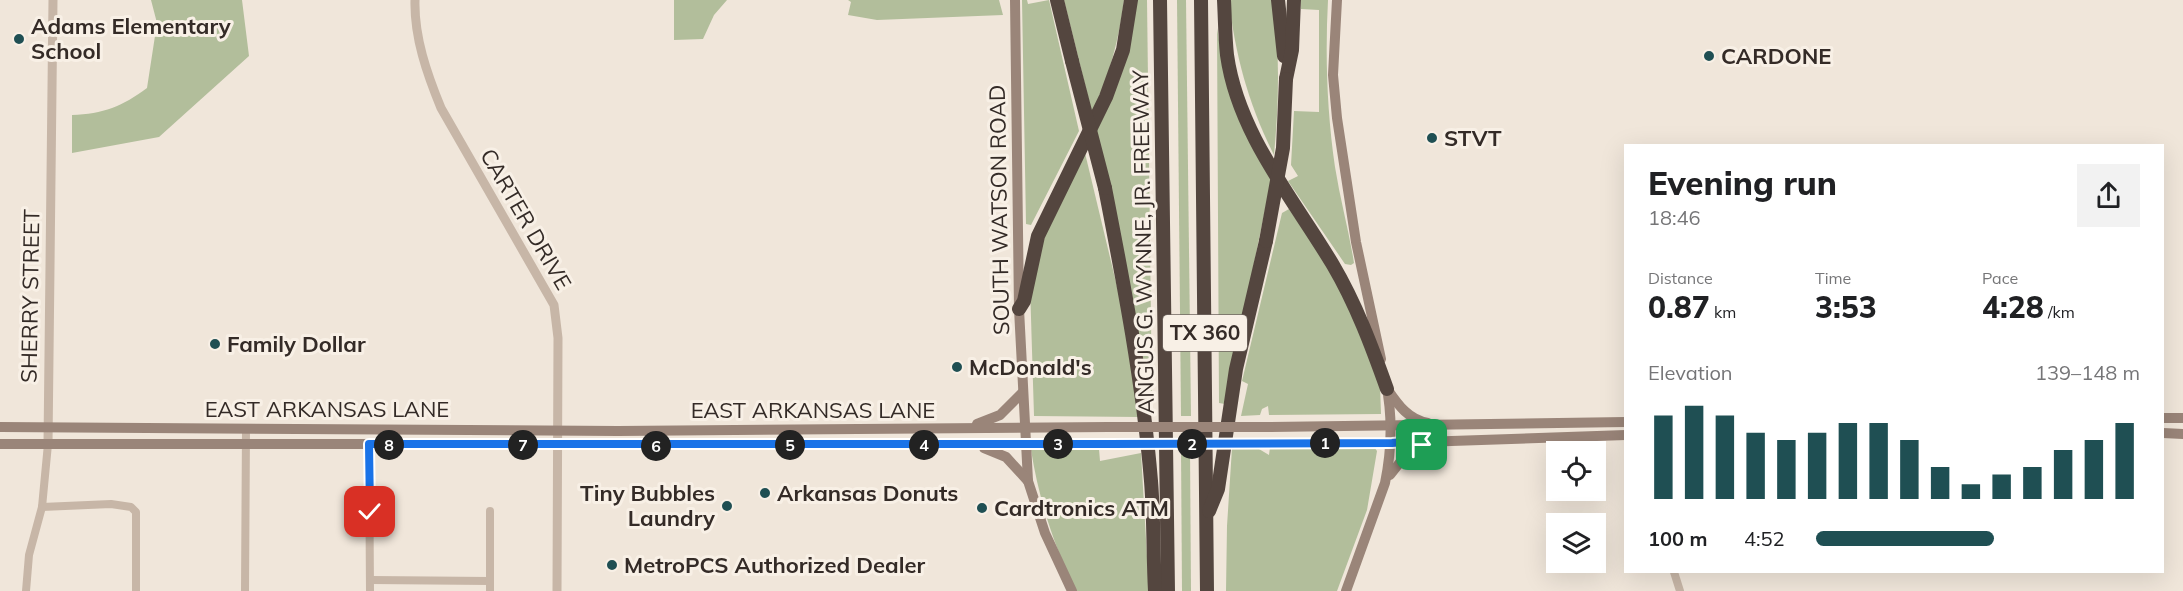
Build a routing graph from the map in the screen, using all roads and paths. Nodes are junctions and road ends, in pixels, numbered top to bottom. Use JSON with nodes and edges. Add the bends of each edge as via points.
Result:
{"nodes":[{"id":1,"x":52,"y":0,"type":"edge"},
{"id":2,"x":415,"y":0,"type":"edge"},
{"id":3,"x":1015,"y":0,"type":"edge"},
{"id":4,"x":1057,"y":0,"type":"edge"},
{"id":5,"x":1131,"y":0,"type":"edge"},
{"id":6,"x":1160,"y":0,"type":"edge"},
{"id":7,"x":1201,"y":0,"type":"edge"},
{"id":8,"x":1224,"y":0,"type":"edge"},
{"id":9,"x":1278,"y":0,"type":"edge"},
{"id":10,"x":1294,"y":0,"type":"edge"},
{"id":11,"x":1337,"y":0,"type":"edge"},
{"id":12,"x":1286,"y":79,"type":"junction"},
{"id":13,"x":1019,"y":309,"type":"junction"},
{"id":14,"x":1387,"y":389,"type":"junction"},
{"id":15,"x":1022,"y":393,"type":"junction"},
{"id":16,"x":2164,"y":418,"type":"edge"},
{"id":17,"x":2183,"y":418,"type":"edge"},
{"id":18,"x":1624,"y":422,"type":"edge"},
{"id":19,"x":1446,"y":424,"type":"junction"},
{"id":20,"x":0,"y":427,"type":"edge"},
{"id":21,"x":1393,"y":427,"type":"junction"},
{"id":22,"x":48,"y":428,"type":"junction"},
{"id":23,"x":961,"y":428,"type":"junction"},
{"id":24,"x":1024,"y":428,"type":"junction"},
{"id":25,"x":246,"y":429,"type":"junction"},
{"id":26,"x":558,"y":430,"type":"junction"},
{"id":27,"x":2164,"y":434,"type":"edge"},
{"id":28,"x":2183,"y":434,"type":"edge"},
{"id":29,"x":1624,"y":435,"type":"edge"},
{"id":30,"x":1440,"y":439,"type":"junction"},
{"id":31,"x":1392,"y":443,"type":"junction"},
{"id":32,"x":0,"y":444,"type":"edge"},
{"id":33,"x":48,"y":444,"type":"junction"},
{"id":34,"x":246,"y":444,"type":"junction"},
{"id":35,"x":369,"y":444,"type":"junction"},
{"id":36,"x":969,"y":444,"type":"junction"},
{"id":37,"x":1025,"y":444,"type":"junction"},
{"id":38,"x":558,"y":445,"type":"junction"},
{"id":39,"x":1028,"y":482,"type":"junction"},
{"id":40,"x":1385,"y":483,"type":"junction"},
{"id":41,"x":42,"y":507,"type":"junction"},
{"id":42,"x":490,"y":511,"type":"dead end"},
{"id":43,"x":1207,"y":515,"type":"junction"},
{"id":44,"x":1674,"y":573,"type":"edge"},
{"id":45,"x":371,"y":580,"type":"junction"},
{"id":46,"x":490,"y":581,"type":"junction"},
{"id":47,"x":26,"y":591,"type":"edge"},
{"id":48,"x":136,"y":591,"type":"edge"},
{"id":49,"x":245,"y":591,"type":"edge"},
{"id":50,"x":370,"y":591,"type":"edge"},
{"id":51,"x":490,"y":591,"type":"edge"},
{"id":52,"x":557,"y":591,"type":"edge"},
{"id":53,"x":1072,"y":591,"type":"edge"},
{"id":54,"x":1155,"y":591,"type":"edge"},
{"id":55,"x":1168,"y":591,"type":"edge"},
{"id":56,"x":1208,"y":591,"type":"edge"},
{"id":57,"x":1346,"y":591,"type":"edge"},
{"id":58,"x":1680,"y":591,"type":"edge"}],
"edges":[{"from":1,"to":22,"type":"street","name":"SHERRY STREET"},
{"from":2,"to":26,"type":"street","name":"CARTER DRIVE","via":[[423,56],[441,108],[554,305]]},
{"from":3,"to":13,"type":"main road","name":"SOUTH WATSON ROAD"},
{"from":4,"to":54,"type":"highway","bridge":true,"via":[[1105,188],[1125,288],[1151,482]]},
{"from":5,"to":13,"type":"highway","via":[[1122,50],[1106,97],[1038,236]]},
{"from":6,"to":55,"type":"highway","name":"ANGUS G. WYNNE, JR. FREEWAY","number":"TX 360"},
{"from":7,"to":43,"type":"highway","number":"TX 360"},
{"from":8,"to":14,"type":"highway","via":[[1227,56],[1260,151],[1354,304]]},
{"from":9,"to":12,"type":"highway"},
{"from":10,"to":12,"type":"highway","via":[[1292,50]]},
{"from":11,"to":14,"type":"main road","via":[[1333,75],[1337,118],[1356,242]]},
{"from":12,"to":43,"type":"highway","bridge":true,"via":[[1283,148],[1236,369],[1218,489]]},
{"from":13,"to":15,"type":"main road","name":"SOUTH WATSON ROAD"},
{"from":14,"to":19,"type":"main road","via":[[1415,419]]},
{"from":14,"to":21,"type":"main road"},
{"from":15,"to":23,"type":"main road","via":[[994,419]]},
{"from":15,"to":24,"type":"main road","name":"SOUTH WATSON ROAD"},
{"from":16,"to":17,"type":"main road"},
{"from":18,"to":19,"type":"main road","name":"EAST ARKANSAS LANE"},
{"from":19,"to":21,"type":"main road","name":"EAST ARKANSAS LANE"},
{"from":20,"to":22,"type":"main road","name":"EAST ARKANSAS LANE"},
{"from":21,"to":24,"type":"main road","name":"EAST ARKANSAS LANE","bridge":true},
{"from":21,"to":31,"type":"main road"},
{"from":22,"to":25,"type":"main road","name":"EAST ARKANSAS LANE"},
{"from":22,"to":33,"type":"street","name":"SHERRY STREET"},
{"from":23,"to":24,"type":"main road","name":"EAST ARKANSAS LANE"},
{"from":23,"to":26,"type":"main road","name":"EAST ARKANSAS LANE"},
{"from":24,"to":37,"type":"main road","name":"SOUTH WATSON ROAD"},
{"from":25,"to":26,"type":"main road","name":"EAST ARKANSAS LANE"},
{"from":25,"to":34,"type":"street"},
{"from":26,"to":38,"type":"street","name":"CARTER DRIVE"},
{"from":27,"to":28,"type":"main road"},
{"from":29,"to":30,"type":"main road","name":"EAST ARKANSAS LANE"},
{"from":30,"to":31,"type":"main road","name":"EAST ARKANSAS LANE"},
{"from":30,"to":40,"type":"main road","via":[[1405,456]]},
{"from":31,"to":37,"type":"main road","name":"EAST ARKANSAS LANE","bridge":true},
{"from":31,"to":40,"type":"main road"},
{"from":32,"to":33,"type":"main road","name":"EAST ARKANSAS LANE"},
{"from":33,"to":34,"type":"main road","name":"EAST ARKANSAS LANE"},
{"from":33,"to":41,"type":"street","name":"SHERRY STREET"},
{"from":34,"to":35,"type":"main road","name":"EAST ARKANSAS LANE"},
{"from":34,"to":49,"type":"street"},
{"from":35,"to":38,"type":"main road","name":"EAST ARKANSAS LANE"},
{"from":35,"to":45,"type":"street"},
{"from":36,"to":37,"type":"main road","name":"EAST ARKANSAS LANE"},
{"from":36,"to":38,"type":"main road","name":"EAST ARKANSAS LANE"},
{"from":36,"to":39,"type":"main road","via":[[1006,457]]},
{"from":37,"to":39,"type":"main road","name":"SOUTH WATSON ROAD"},
{"from":38,"to":52,"type":"street","name":"CARTER DRIVE"},
{"from":39,"to":53,"type":"main road","name":"SOUTH WATSON ROAD","via":[[1045,533]]},
{"from":40,"to":57,"type":"main road"},
{"from":41,"to":47,"type":"street","name":"SHERRY STREET","via":[[29,555]]},
{"from":41,"to":48,"type":"street","via":[[131,507],[136,512]]},
{"from":42,"to":46,"type":"street"},
{"from":43,"to":56,"type":"highway","number":"TX 360"},
{"from":44,"to":58,"type":"street"},
{"from":45,"to":46,"type":"street"},
{"from":45,"to":50,"type":"street"},
{"from":46,"to":51,"type":"street"}]}
